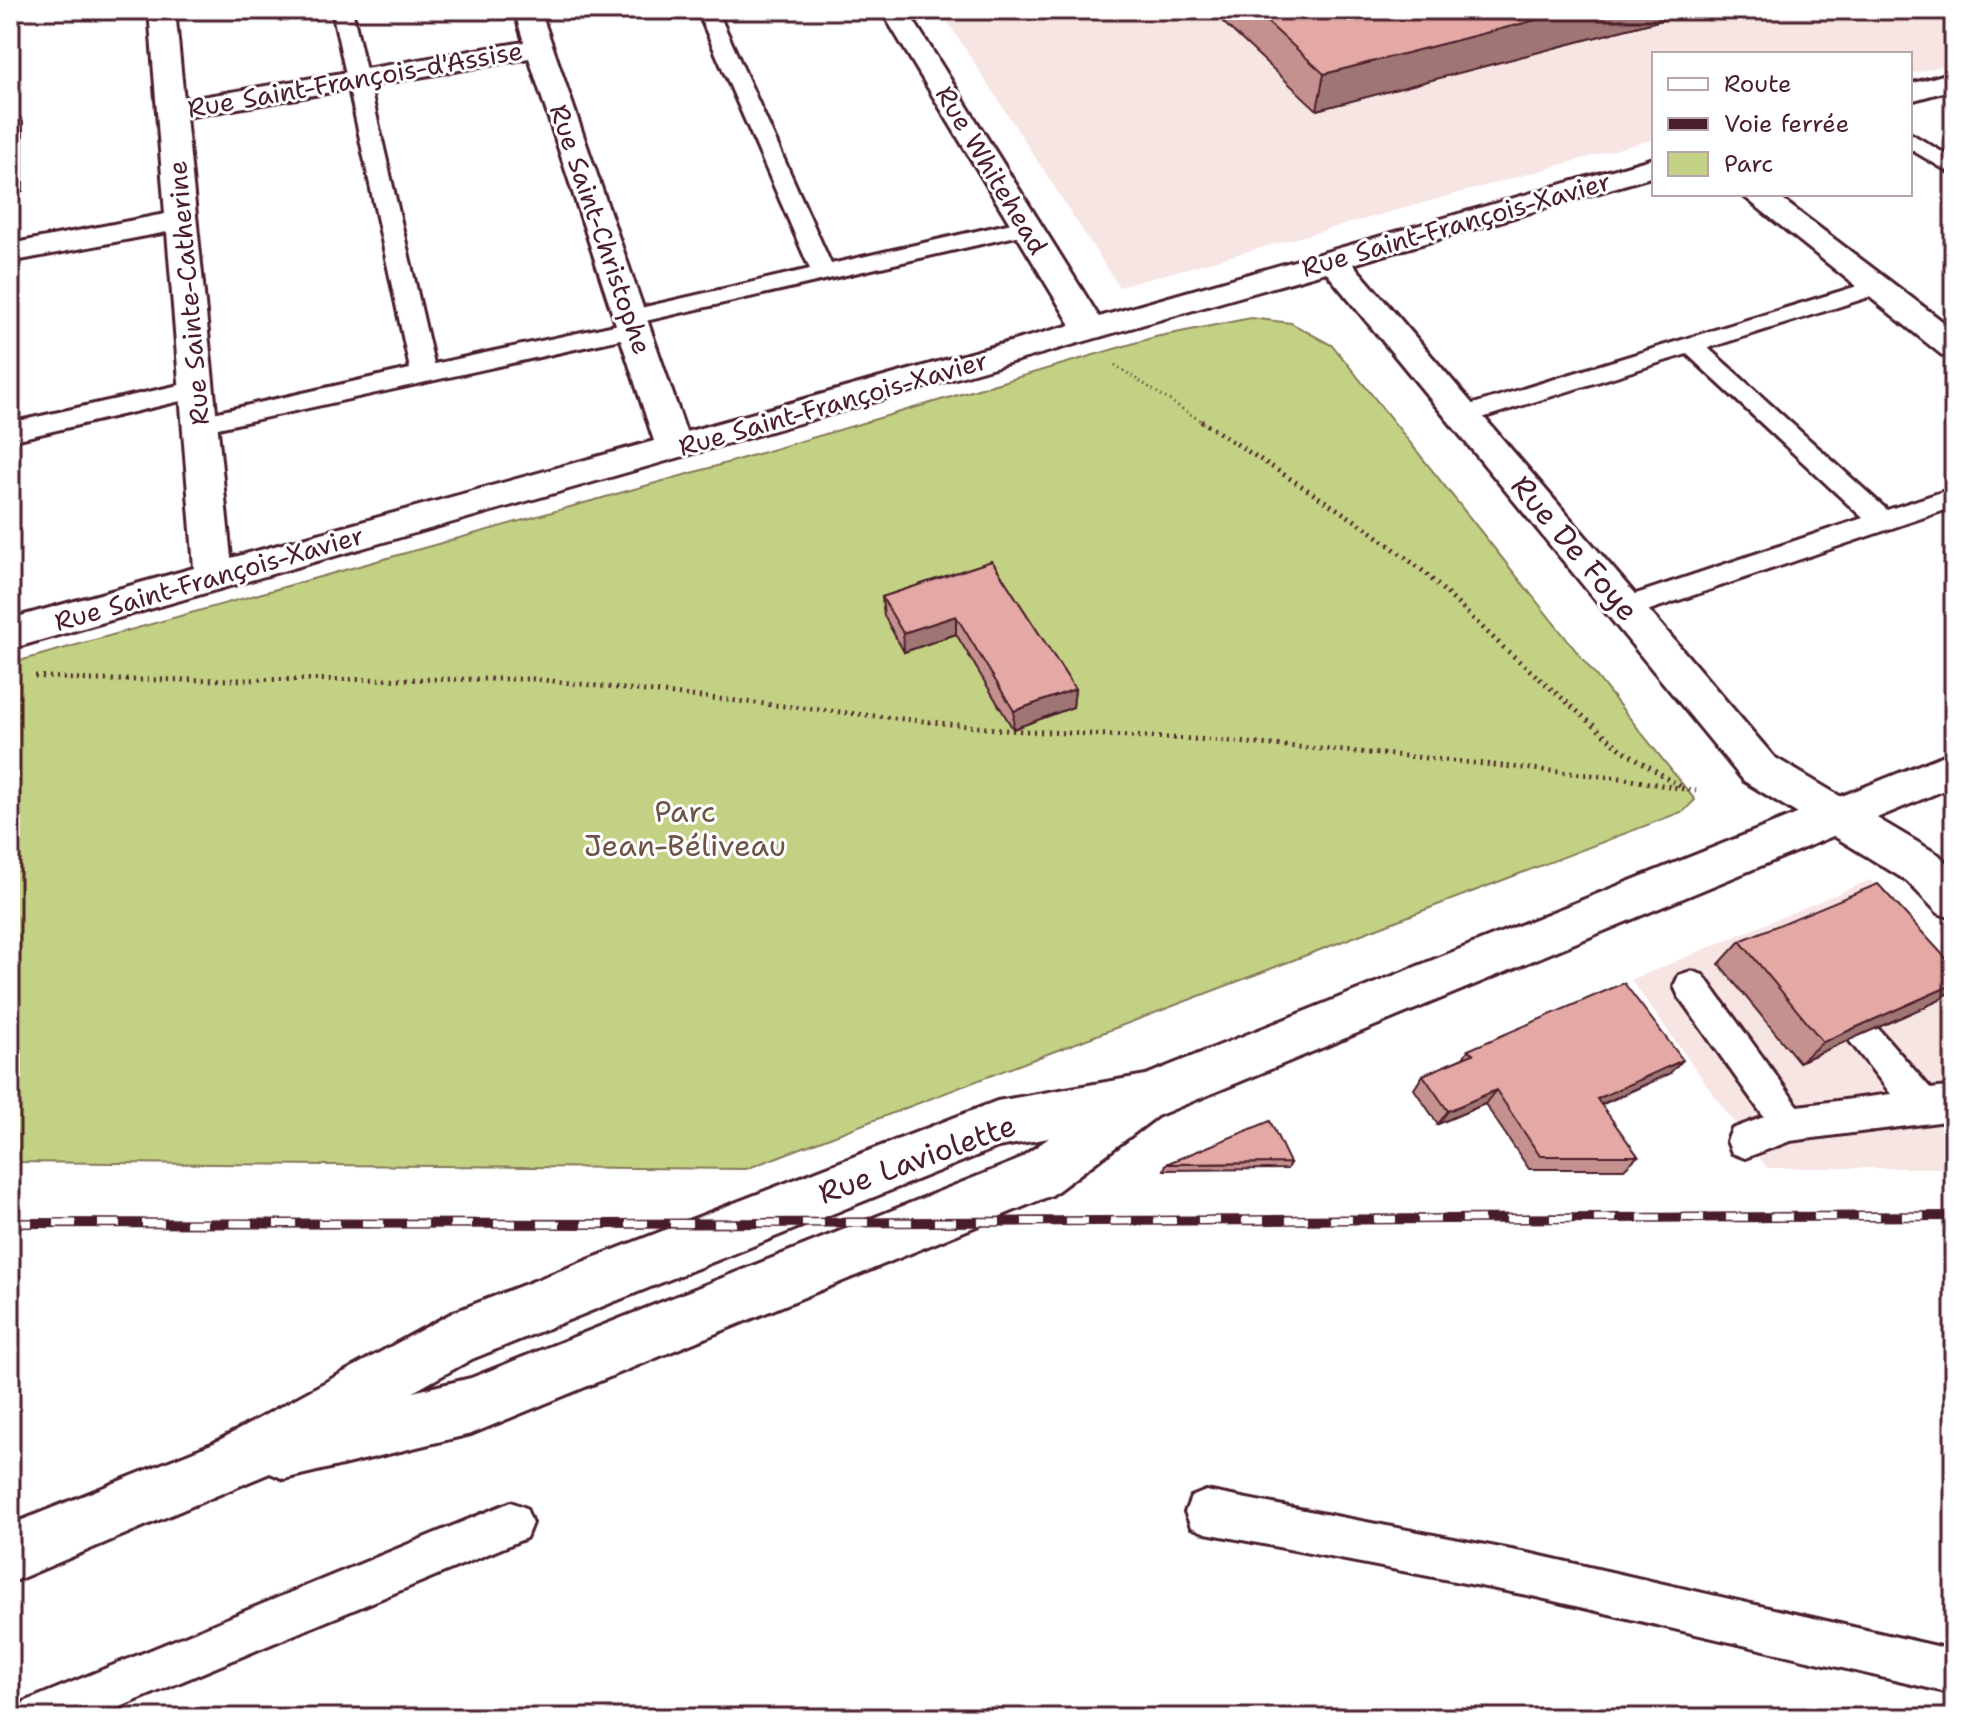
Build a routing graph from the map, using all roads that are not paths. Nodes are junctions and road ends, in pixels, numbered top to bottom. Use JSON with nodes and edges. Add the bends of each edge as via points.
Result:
{"nodes":[{"id":1,"x":162,"y":10,"type":"edge"},
{"id":2,"x":342,"y":10,"type":"edge"},
{"id":3,"x":527,"y":10,"type":"edge"},
{"id":4,"x":707,"y":10,"type":"edge"},
{"id":5,"x":894,"y":10,"type":"edge"},
{"id":6,"x":539,"y":48,"type":"junction"},
{"id":7,"x":357,"y":79,"type":"junction"},
{"id":8,"x":1954,"y":80,"type":"edge"},
{"id":9,"x":1912,"y":92,"type":"edge"},
{"id":10,"x":172,"y":111,"type":"junction"},
{"id":11,"x":1912,"y":140,"type":"edge"},
{"id":12,"x":1652,"y":168,"type":"edge"},
{"id":13,"x":1954,"y":169,"type":"edge"},
{"id":14,"x":1759,"y":196,"type":"edge"},
{"id":15,"x":182,"y":220,"type":"junction"},
{"id":16,"x":1025,"y":227,"type":"junction"},
{"id":17,"x":10,"y":253,"type":"edge"},
{"id":18,"x":1332,"y":259,"type":"junction"},
{"id":19,"x":823,"y":273,"type":"junction"},
{"id":20,"x":1877,"y":287,"type":"junction"},
{"id":21,"x":632,"y":323,"type":"junction"},
{"id":22,"x":1091,"y":330,"type":"junction"},
{"id":23,"x":1691,"y":345,"type":"junction"},
{"id":24,"x":1954,"y":347,"type":"edge"},
{"id":25,"x":424,"y":375,"type":"junction"},
{"id":26,"x":197,"y":389,"type":"junction"},
{"id":27,"x":1466,"y":415,"type":"junction"},
{"id":28,"x":200,"y":424,"type":"junction"},
{"id":29,"x":10,"y":432,"type":"edge"},
{"id":30,"x":674,"y":447,"type":"junction"},
{"id":31,"x":1954,"y":497,"type":"edge"},
{"id":32,"x":1883,"y":521,"type":"junction"},
{"id":33,"x":214,"y":575,"type":"junction"},
{"id":34,"x":1625,"y":608,"type":"junction"},
{"id":35,"x":10,"y":634,"type":"edge"},
{"id":36,"x":1954,"y":768,"type":"edge"},
{"id":37,"x":1836,"y":816,"type":"junction"},
{"id":38,"x":1954,"y":900,"type":"edge"},
{"id":39,"x":1691,"y":986,"type":"dead end"},
{"id":40,"x":1862,"y":1035,"type":"edge"},
{"id":41,"x":1939,"y":1105,"type":"edge"},
{"id":42,"x":1790,"y":1124,"type":"junction"},
{"id":43,"x":1745,"y":1141,"type":"dead end"},
{"id":44,"x":1206,"y":1512,"type":"dead end"},
{"id":45,"x":511,"y":1523,"type":"dead end"},
{"id":46,"x":10,"y":1554,"type":"edge"},
{"id":47,"x":1954,"y":1672,"type":"edge"},
{"id":48,"x":40,"y":1718,"type":"edge"}],
"edges":[{"from":1,"to":10,"type":"street","name":"Rue Sainte-Catherine"},
{"from":2,"to":7,"type":"lane"},
{"from":3,"to":6,"type":"street","name":"Rue Saint-Christophe"},
{"from":4,"to":19,"type":"lane"},
{"from":5,"to":16,"type":"street","name":"Rue Whitehead"},
{"from":6,"to":7,"type":"street","name":"Rue Saint-François-d'Assise"},
{"from":6,"to":21,"type":"street","name":"Rue Saint-Christophe"},
{"from":7,"to":10,"type":"street","name":"Rue Saint-François-d'Assise"},
{"from":7,"to":25,"type":"lane"},
{"from":8,"to":9,"type":"street"},
{"from":10,"to":15,"type":"street","name":"Rue Sainte-Catherine"},
{"from":11,"to":13,"type":"lane"},
{"from":12,"to":18,"type":"street","name":"Rue Saint-François-Xavier"},
{"from":14,"to":20,"type":"street"},
{"from":15,"to":17,"type":"street"},
{"from":15,"to":26,"type":"street","name":"Rue Sainte-Catherine"},
{"from":16,"to":19,"type":"lane"},
{"from":16,"to":22,"type":"street","name":"Rue Whitehead"},
{"from":18,"to":22,"type":"street","name":"Rue Saint-François-Xavier"},
{"from":18,"to":27,"type":"street","name":"Rue De Foye"},
{"from":19,"to":21,"type":"lane"},
{"from":20,"to":23,"type":"lane"},
{"from":20,"to":24,"type":"street"},
{"from":21,"to":25,"type":"lane"},
{"from":21,"to":30,"type":"street","name":"Rue Saint-Christophe"},
{"from":22,"to":30,"type":"street","name":"Rue Saint-François-Xavier"},
{"from":23,"to":27,"type":"lane"},
{"from":23,"to":32,"type":"lane"},
{"from":25,"to":28,"type":"lane"},
{"from":26,"to":28,"type":"street","name":"Rue Sainte-Catherine"},
{"from":26,"to":29,"type":"lane"},
{"from":27,"to":34,"type":"street","name":"Rue De Foye"},
{"from":28,"to":33,"type":"street","name":"Rue Sainte-Catherine"},
{"from":30,"to":33,"type":"street","name":"Rue Saint-François-Xavier"},
{"from":31,"to":32,"type":"lane"},
{"from":32,"to":34,"type":"lane"},
{"from":33,"to":35,"type":"street","name":"Rue Saint-François-Xavier"},
{"from":34,"to":37,"type":"street","name":"Rue De Foye","via":[[1759,769]]},
{"from":36,"to":37,"type":"street"},
{"from":37,"to":38,"type":"street","name":"Rue De Foye","via":[[1923,868]]},
{"from":37,"to":46,"type":"street","name":"Rue Laviolette","via":[[1147,1097],[1034,1178],[471,1406],[232,1464]]},
{"from":39,"to":42,"type":"lane"},
{"from":40,"to":41,"type":"lane"},
{"from":41,"to":42,"type":"lane"},
{"from":42,"to":43,"type":"lane"},
{"from":44,"to":47,"type":"lane","via":[[1532,1575]]},
{"from":45,"to":48,"type":"lane"}]}
